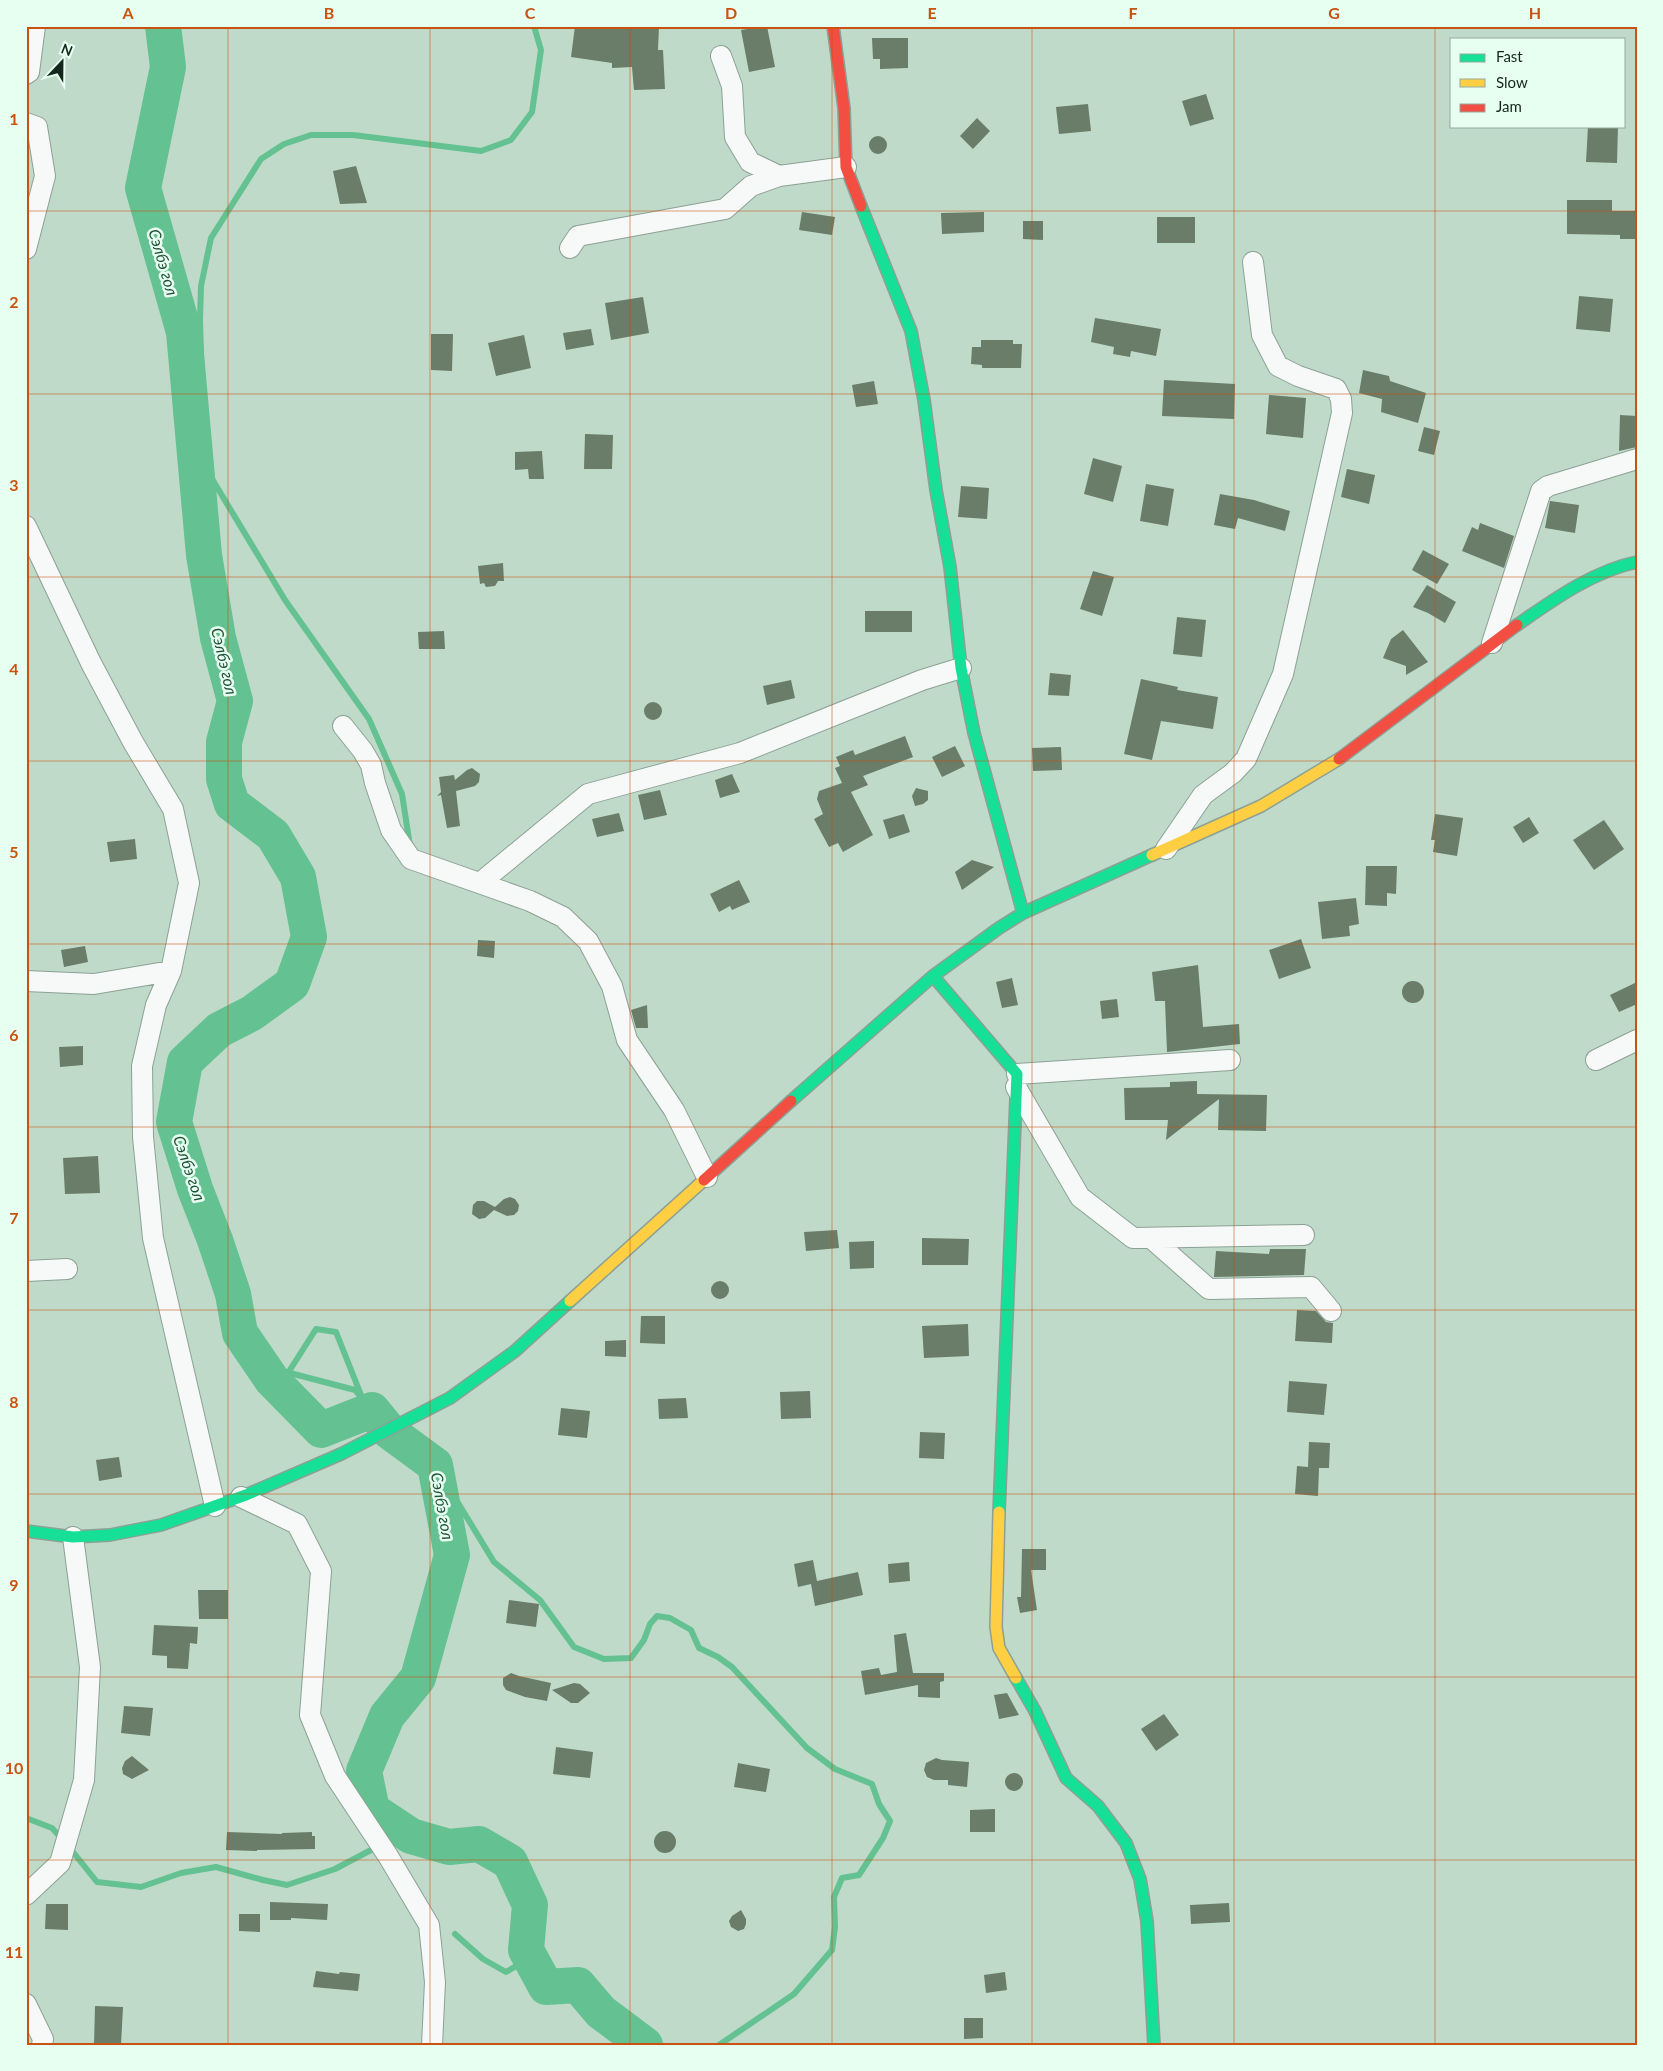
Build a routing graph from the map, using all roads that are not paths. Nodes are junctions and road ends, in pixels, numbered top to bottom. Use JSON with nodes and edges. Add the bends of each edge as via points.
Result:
{"nodes":[{"id":1,"x":35,"y":26,"type":"edge"},
{"id":2,"x":833,"y":26,"type":"edge"},
{"id":3,"x":840,"y":26,"type":"edge"},
{"id":4,"x":721,"y":56,"type":"dead end"},
{"id":5,"x":836,"y":60,"type":"junction"},
{"id":6,"x":26,"y":74,"type":"edge"},
{"id":7,"x":26,"y":123,"type":"edge"},
{"id":8,"x":846,"y":167,"type":"junction"},
{"id":9,"x":779,"y":176,"type":"junction"},
{"id":10,"x":570,"y":248,"type":"dead end"},
{"id":11,"x":26,"y":249,"type":"edge"},
{"id":12,"x":1253,"y":262,"type":"dead end"},
{"id":13,"x":1637,"y":459,"type":"edge"},
{"id":14,"x":26,"y":526,"type":"edge"},
{"id":15,"x":1637,"y":562,"type":"edge"},
{"id":16,"x":1492,"y":643,"type":"junction"},
{"id":17,"x":961,"y":668,"type":"junction"},
{"id":18,"x":343,"y":726,"type":"dead end"},
{"id":19,"x":1164,"y":850,"type":"junction"},
{"id":20,"x":480,"y":883,"type":"junction"},
{"id":21,"x":1023,"y":914,"type":"junction"},
{"id":22,"x":171,"y":971,"type":"junction"},
{"id":23,"x":933,"y":976,"type":"junction"},
{"id":24,"x":26,"y":981,"type":"edge"},
{"id":25,"x":1637,"y":1040,"type":"edge"},
{"id":26,"x":1230,"y":1060,"type":"dead end"},
{"id":27,"x":1596,"y":1060,"type":"dead end"},
{"id":28,"x":1017,"y":1080,"type":"junction"},
{"id":29,"x":707,"y":1177,"type":"junction"},
{"id":30,"x":1304,"y":1235,"type":"dead end"},
{"id":31,"x":1152,"y":1238,"type":"junction"},
{"id":32,"x":67,"y":1269,"type":"dead end"},
{"id":33,"x":26,"y":1271,"type":"edge"},
{"id":34,"x":1331,"y":1311,"type":"dead end"},
{"id":35,"x":241,"y":1497,"type":"junction"},
{"id":36,"x":215,"y":1506,"type":"junction"},
{"id":37,"x":26,"y":1531,"type":"edge"},
{"id":38,"x":73,"y":1537,"type":"junction"},
{"id":39,"x":26,"y":1895,"type":"edge"},
{"id":40,"x":26,"y":2004,"type":"edge"},
{"id":41,"x":42,"y":2045,"type":"edge"},
{"id":42,"x":432,"y":2045,"type":"edge"},
{"id":43,"x":1154,"y":2045,"type":"edge"}],
"edges":[{"from":1,"to":6,"type":"street","via":[[29,72]]},
{"from":2,"to":5,"type":"street"},
{"from":3,"to":5,"type":"street"},
{"from":4,"to":9,"type":"street","via":[[732,86],[735,137],[750,162]]},
{"from":5,"to":8,"type":"street","via":[[844,108]]},
{"from":7,"to":11,"type":"street","via":[[37,127],[44,176]]},
{"from":8,"to":9,"type":"street"},
{"from":8,"to":17,"type":"street","via":[[911,331],[950,567]]},
{"from":9,"to":10,"type":"street","via":[[751,186],[725,209],[578,236]]},
{"from":12,"to":19,"type":"street","via":[[1262,335],[1278,366],[1336,389],[1342,413],[1283,674],[1246,758],[1233,773],[1203,795]]},
{"from":13,"to":16,"type":"street","via":[[1548,486],[1541,491]]},
{"from":14,"to":22,"type":"street","via":[[91,663],[173,809],[189,883]]},
{"from":15,"to":16,"type":"street","via":[[1622,565],[1561,594]]},
{"from":16,"to":19,"type":"street","via":[[1342,757],[1261,806]]},
{"from":17,"to":20,"type":"street","via":[[922,680],[740,753],[588,794]]},
{"from":17,"to":21,"type":"street","via":[[974,733]]},
{"from":18,"to":20,"type":"street","via":[[371,765],[391,830],[411,859]]},
{"from":19,"to":21,"type":"street"},
{"from":20,"to":29,"type":"street","via":[[530,901],[563,918],[588,941],[612,986],[628,1040],[674,1110]]},
{"from":21,"to":23,"type":"street"},
{"from":22,"to":24,"type":"street","via":[[94,984]]},
{"from":22,"to":36,"type":"street","via":[[156,1005],[142,1066],[143,1137],[153,1238]]},
{"from":23,"to":28,"type":"street"},
{"from":23,"to":29,"type":"street"},
{"from":25,"to":27,"type":"street"},
{"from":26,"to":28,"type":"street"},
{"from":28,"to":31,"type":"street","via":[[1080,1197],[1133,1238]]},
{"from":28,"to":43,"type":"street","via":[[996,1627],[1000,1648],[1035,1711],[1066,1778],[1098,1806],[1126,1842],[1140,1880],[1148,1921]]},
{"from":29,"to":35,"type":"street","via":[[515,1351],[450,1398],[359,1445]]},
{"from":30,"to":31,"type":"street"},
{"from":31,"to":34,"type":"street","via":[[1209,1288],[1312,1288]]},
{"from":32,"to":33,"type":"street"},
{"from":35,"to":36,"type":"street"},
{"from":35,"to":42,"type":"street","via":[[297,1524],[322,1570],[310,1715],[335,1776],[429,1925],[435,1982]]},
{"from":36,"to":38,"type":"street","via":[[161,1525],[110,1535]]},
{"from":37,"to":38,"type":"street"},
{"from":38,"to":39,"type":"street","via":[[90,1667],[84,1780],[60,1863]]},
{"from":40,"to":41,"type":"street","via":[[43,2039]]}]}
